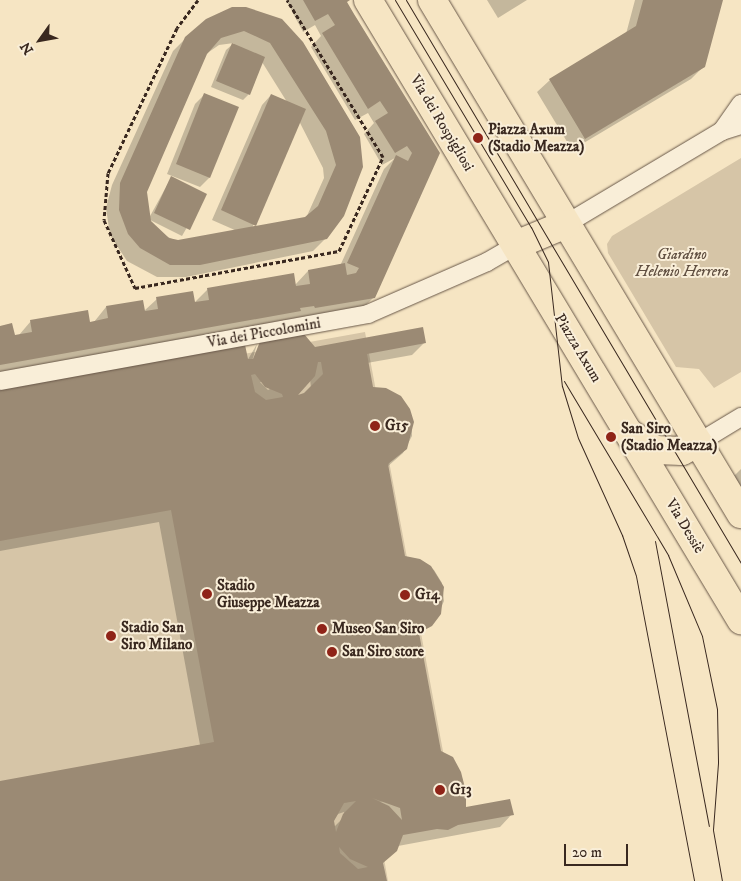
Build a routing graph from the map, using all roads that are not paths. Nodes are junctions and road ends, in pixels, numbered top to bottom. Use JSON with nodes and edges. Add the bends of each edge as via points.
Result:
{"nodes":[{"id":1,"x":368,"y":0,"type":"edge"},
{"id":2,"x":432,"y":0,"type":"edge"},
{"id":3,"x":741,"y":104,"type":"edge"},
{"id":4,"x":741,"y":125,"type":"edge"},
{"id":5,"x":722,"y":131,"type":"junction"},
{"id":6,"x":566,"y":224,"type":"junction"},
{"id":7,"x":516,"y":245,"type":"junction"},
{"id":8,"x":0,"y":381,"type":"edge"},
{"id":9,"x":741,"y":416,"type":"edge"},
{"id":10,"x":628,"y":432,"type":"junction"},
{"id":11,"x":698,"y":443,"type":"junction"},
{"id":12,"x":741,"y":514,"type":"edge"},
{"id":13,"x":741,"y":620,"type":"edge"}],
"edges":[{"from":1,"to":7,"type":"main road","name":"Via dei Rospigliosi"},
{"from":2,"to":6,"type":"main road"},
{"from":3,"to":5,"type":"street"},
{"from":4,"to":5,"type":"street"},
{"from":5,"to":6,"type":"street"},
{"from":6,"to":7,"type":"main road"},
{"from":6,"to":11,"type":"main road"},
{"from":7,"to":8,"type":"street","name":"Via dei Piccolomini","via":[[487,262],[368,314]]},
{"from":7,"to":10,"type":"main road","name":"Piazza Axum"},
{"from":9,"to":11,"type":"street","name":"Piazza Axum"},
{"from":10,"to":11,"type":"main road","name":"Piazza Axum","via":[[655,450],[682,451]]},
{"from":10,"to":13,"type":"main road","name":"Via Dessiè"},
{"from":11,"to":12,"type":"main road"}]}
